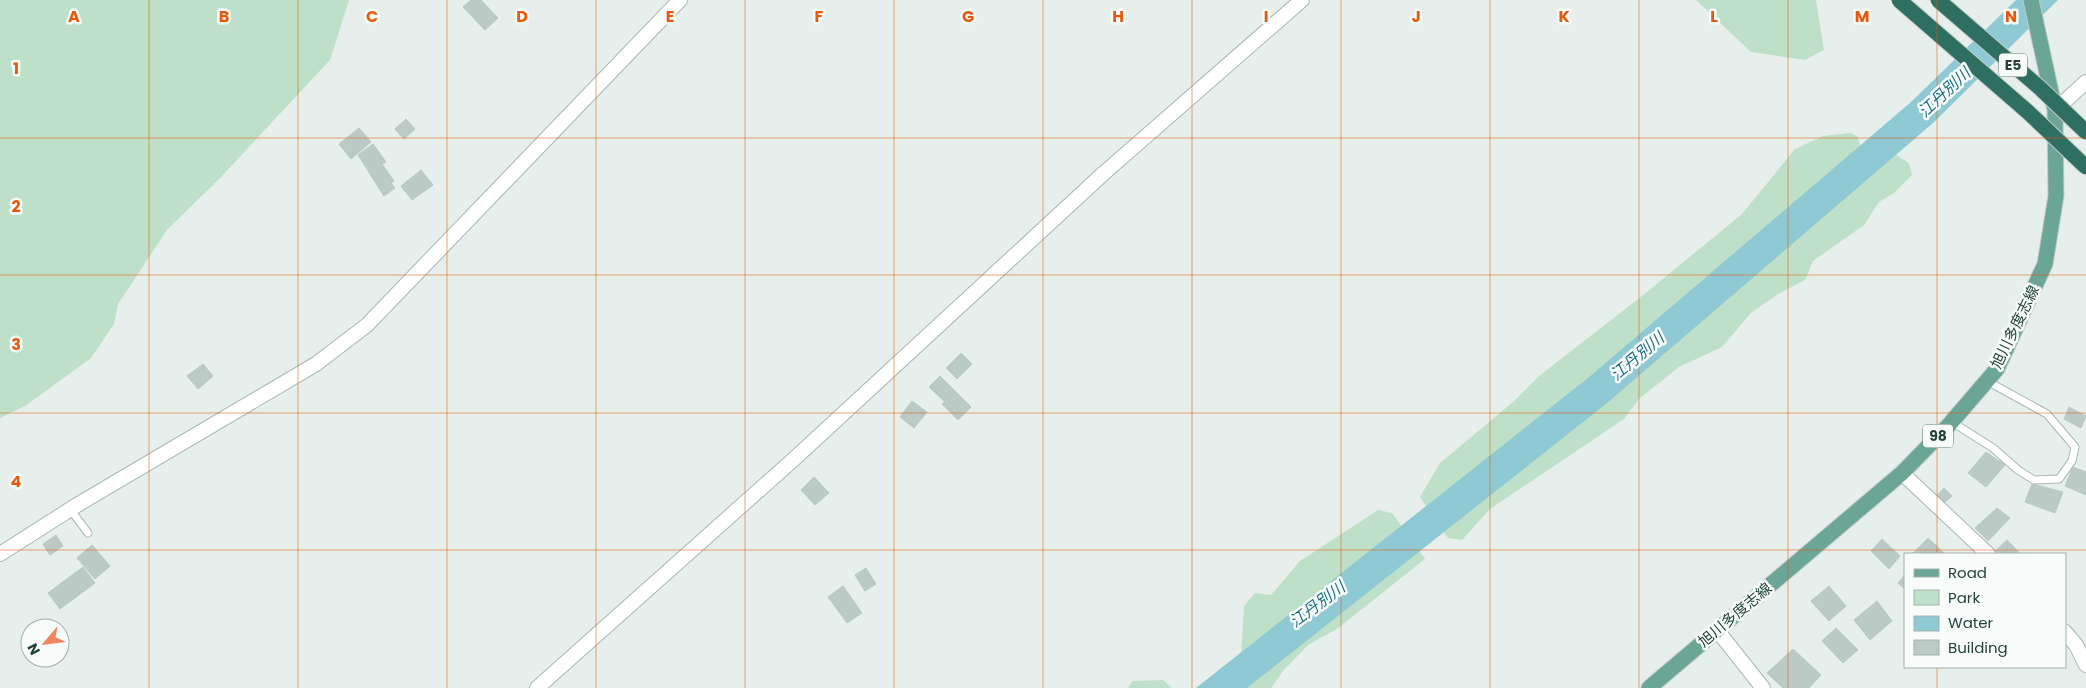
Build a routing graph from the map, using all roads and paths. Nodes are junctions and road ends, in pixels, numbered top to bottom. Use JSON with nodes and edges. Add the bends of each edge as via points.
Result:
{"nodes":[{"id":1,"x":680,"y":0,"type":"edge"},
{"id":2,"x":1302,"y":0,"type":"edge"},
{"id":3,"x":1899,"y":0,"type":"edge"},
{"id":4,"x":1938,"y":0,"type":"edge"},
{"id":5,"x":2031,"y":0,"type":"edge"},
{"id":6,"x":2086,"y":82,"type":"edge"},
{"id":7,"x":2055,"y":110,"type":"junction"},
{"id":8,"x":2086,"y":132,"type":"edge"},
{"id":9,"x":2086,"y":167,"type":"edge"},
{"id":10,"x":1987,"y":380,"type":"junction"},
{"id":11,"x":1951,"y":422,"type":"junction"},
{"id":12,"x":1902,"y":473,"type":"junction"},
{"id":13,"x":70,"y":509,"type":"junction"},
{"id":14,"x":88,"y":533,"type":"dead end"},
{"id":15,"x":1987,"y":553,"type":"edge"},
{"id":16,"x":0,"y":554,"type":"edge"},
{"id":17,"x":1717,"y":630,"type":"junction"},
{"id":18,"x":2066,"y":633,"type":"edge"},
{"id":19,"x":2086,"y":665,"type":"edge"},
{"id":20,"x":537,"y":688,"type":"edge"},
{"id":21,"x":1649,"y":688,"type":"edge"},
{"id":22,"x":1763,"y":688,"type":"edge"}],
"edges":[{"from":1,"to":13,"type":"street","via":[[367,325],[316,364]]},
{"from":2,"to":20,"type":"street","via":[[1104,173],[794,459]]},
{"from":3,"to":9,"type":"highway","number":"E5","bridge":true},
{"from":4,"to":8,"type":"highway","number":"E5","bridge":true},
{"from":5,"to":7,"type":"main road","name":"旭川多度志線","number":"98"},
{"from":6,"to":7,"type":"street"},
{"from":7,"to":10,"type":"main road","name":"旭川多度志線","number":"98","via":[[2056,196],[2045,264],[1997,369]]},
{"from":10,"to":11,"type":"main road","name":"旭川多度志線","number":"98"},
{"from":10,"to":11,"type":"lane","via":[[2047,414],[2075,447],[2072,461],[2059,479],[2034,480]]},
{"from":11,"to":12,"type":"main road","name":"旭川多度志線","number":"98"},
{"from":12,"to":15,"type":"street"},
{"from":12,"to":17,"type":"main road","name":"旭川多度志線","number":"98"},
{"from":13,"to":14,"type":"lane"},
{"from":13,"to":16,"type":"street"},
{"from":17,"to":21,"type":"main road","name":"旭川多度志線","number":"98"},
{"from":17,"to":22,"type":"street"},
{"from":18,"to":19,"type":"street"}]}
